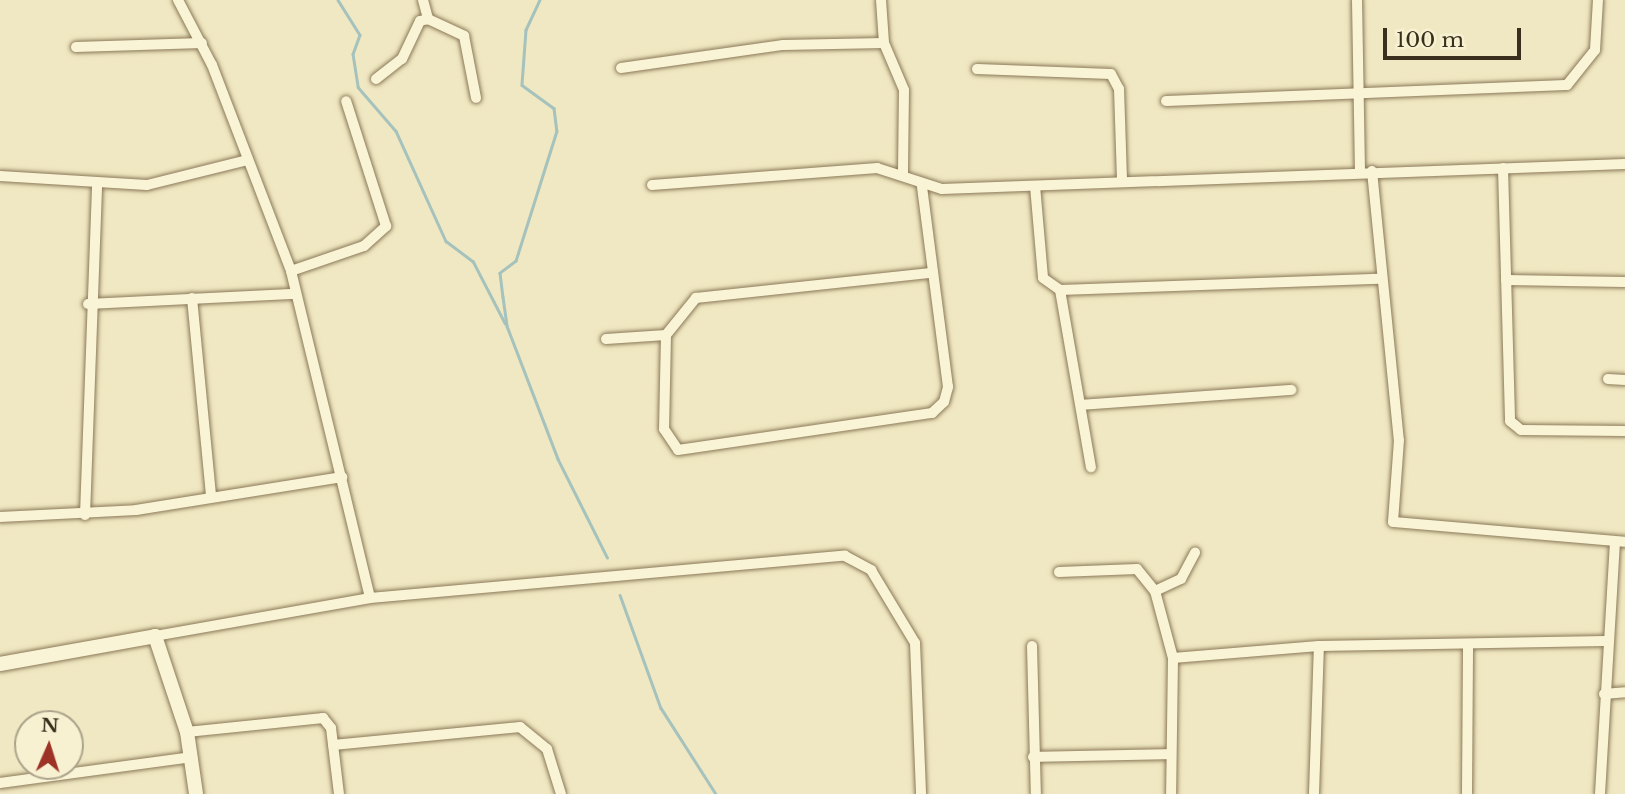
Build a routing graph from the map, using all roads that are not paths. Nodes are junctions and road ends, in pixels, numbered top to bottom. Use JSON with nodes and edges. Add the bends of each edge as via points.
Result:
{"nodes":[{"id":1,"x":178,"y":0,"type":"edge"},
{"id":2,"x":423,"y":0,"type":"edge"},
{"id":3,"x":881,"y":0,"type":"edge"},
{"id":4,"x":1357,"y":0,"type":"edge"},
{"id":5,"x":1598,"y":0,"type":"edge"},
{"id":6,"x":428,"y":19,"type":"junction"},
{"id":7,"x":202,"y":43,"type":"junction"},
{"id":8,"x":884,"y":43,"type":"junction"},
{"id":9,"x":76,"y":47,"type":"dead end"},
{"id":10,"x":621,"y":68,"type":"dead end"},
{"id":11,"x":977,"y":69,"type":"dead end"},
{"id":12,"x":376,"y":79,"type":"dead end"},
{"id":13,"x":1357,"y":97,"type":"junction"},
{"id":14,"x":477,"y":98,"type":"dead end"},
{"id":15,"x":1166,"y":101,"type":"dead end"},
{"id":16,"x":346,"y":102,"type":"dead end"},
{"id":17,"x":244,"y":161,"type":"junction"},
{"id":18,"x":1625,"y":164,"type":"edge"},
{"id":19,"x":1503,"y":168,"type":"junction"},
{"id":20,"x":1366,"y":171,"type":"junction"},
{"id":21,"x":903,"y":175,"type":"junction"},
{"id":22,"x":0,"y":176,"type":"edge"},
{"id":23,"x":1122,"y":180,"type":"junction"},
{"id":24,"x":97,"y":185,"type":"junction"},
{"id":25,"x":652,"y":185,"type":"dead end"},
{"id":26,"x":922,"y":186,"type":"junction"},
{"id":27,"x":1035,"y":187,"type":"junction"},
{"id":28,"x":291,"y":271,"type":"junction"},
{"id":29,"x":931,"y":273,"type":"junction"},
{"id":30,"x":1379,"y":279,"type":"junction"},
{"id":31,"x":1506,"y":280,"type":"junction"},
{"id":32,"x":1625,"y":282,"type":"edge"},
{"id":33,"x":1060,"y":290,"type":"junction"},
{"id":34,"x":296,"y":294,"type":"junction"},
{"id":35,"x":192,"y":298,"type":"junction"},
{"id":36,"x":89,"y":304,"type":"junction"},
{"id":37,"x":666,"y":335,"type":"junction"},
{"id":38,"x":606,"y":339,"type":"dead end"},
{"id":39,"x":1608,"y":379,"type":"dead end"},
{"id":40,"x":1625,"y":380,"type":"edge"},
{"id":41,"x":1291,"y":390,"type":"dead end"},
{"id":42,"x":1080,"y":405,"type":"junction"},
{"id":43,"x":1625,"y":432,"type":"edge"},
{"id":44,"x":1091,"y":467,"type":"dead end"},
{"id":45,"x":342,"y":477,"type":"junction"},
{"id":46,"x":211,"y":497,"type":"junction"},
{"id":47,"x":85,"y":515,"type":"junction"},
{"id":48,"x":0,"y":517,"type":"edge"},
{"id":49,"x":1620,"y":543,"type":"edge"},
{"id":50,"x":1195,"y":553,"type":"dead end"},
{"id":51,"x":1059,"y":572,"type":"dead end"},
{"id":52,"x":1155,"y":591,"type":"junction"},
{"id":53,"x":370,"y":598,"type":"junction"},
{"id":54,"x":155,"y":636,"type":"junction"},
{"id":55,"x":1605,"y":641,"type":"junction"},
{"id":56,"x":1468,"y":644,"type":"junction"},
{"id":57,"x":1032,"y":646,"type":"dead end"},
{"id":58,"x":1319,"y":646,"type":"junction"},
{"id":59,"x":1173,"y":659,"type":"junction"},
{"id":60,"x":0,"y":664,"type":"edge"},
{"id":61,"x":1625,"y":692,"type":"edge"},
{"id":62,"x":1604,"y":694,"type":"junction"},
{"id":63,"x":187,"y":732,"type":"junction"},
{"id":64,"x":333,"y":745,"type":"junction"},
{"id":65,"x":1171,"y":754,"type":"junction"},
{"id":66,"x":192,"y":757,"type":"junction"},
{"id":67,"x":1033,"y":757,"type":"junction"},
{"id":68,"x":0,"y":783,"type":"edge"},
{"id":69,"x":196,"y":794,"type":"edge"},
{"id":70,"x":339,"y":794,"type":"edge"},
{"id":71,"x":561,"y":794,"type":"edge"},
{"id":72,"x":921,"y":794,"type":"edge"},
{"id":73,"x":1036,"y":794,"type":"edge"},
{"id":74,"x":1171,"y":794,"type":"edge"},
{"id":75,"x":1314,"y":794,"type":"edge"},
{"id":76,"x":1467,"y":794,"type":"edge"},
{"id":77,"x":1600,"y":794,"type":"edge"}],
"edges":[{"from":1,"to":7,"type":"street"},
{"from":2,"to":6,"type":"street"},
{"from":3,"to":8,"type":"street"},
{"from":4,"to":13,"type":"street"},
{"from":5,"to":13,"type":"street","via":[[1595,50],[1567,85]]},
{"from":6,"to":12,"type":"street","via":[[415,28],[402,58]]},
{"from":6,"to":14,"type":"street","via":[[456,26],[464,36]]},
{"from":7,"to":9,"type":"street"},
{"from":7,"to":17,"type":"street"},
{"from":8,"to":10,"type":"street","via":[[783,44]]},
{"from":8,"to":21,"type":"street","via":[[904,90]]},
{"from":11,"to":23,"type":"street","via":[[1111,74],[1119,89]]},
{"from":13,"to":15,"type":"street"},
{"from":13,"to":20,"type":"street"},
{"from":16,"to":28,"type":"street","via":[[386,226],[364,246]]},
{"from":17,"to":24,"type":"street","via":[[165,183]]},
{"from":17,"to":28,"type":"street"},
{"from":18,"to":19,"type":"street"},
{"from":19,"to":20,"type":"street"},
{"from":19,"to":31,"type":"street"},
{"from":20,"to":23,"type":"street"},
{"from":20,"to":30,"type":"street"},
{"from":21,"to":25,"type":"street","via":[[877,168]]},
{"from":21,"to":26,"type":"street"},
{"from":22,"to":24,"type":"street"},
{"from":23,"to":27,"type":"street"},
{"from":24,"to":36,"type":"street"},
{"from":26,"to":27,"type":"street"},
{"from":26,"to":29,"type":"street"},
{"from":27,"to":33,"type":"street","via":[[1043,278]]},
{"from":28,"to":34,"type":"street"},
{"from":29,"to":37,"type":"street","via":[[696,298]]},
{"from":29,"to":37,"type":"street","via":[[948,387],[944,402],[932,413],[678,450],[664,429]]},
{"from":30,"to":33,"type":"street"},
{"from":30,"to":49,"type":"street","via":[[1399,440],[1394,522]]},
{"from":31,"to":32,"type":"street"},
{"from":31,"to":43,"type":"street","via":[[1514,427]]},
{"from":33,"to":42,"type":"street"},
{"from":34,"to":35,"type":"street"},
{"from":34,"to":45,"type":"street"},
{"from":35,"to":36,"type":"street"},
{"from":35,"to":46,"type":"street"},
{"from":36,"to":47,"type":"street"},
{"from":37,"to":38,"type":"street"},
{"from":39,"to":40,"type":"street"},
{"from":41,"to":42,"type":"street"},
{"from":42,"to":44,"type":"street"},
{"from":45,"to":46,"type":"street"},
{"from":45,"to":53,"type":"street"},
{"from":46,"to":47,"type":"street"},
{"from":47,"to":48,"type":"street"},
{"from":49,"to":55,"type":"street"},
{"from":50,"to":52,"type":"street","via":[[1181,579]]},
{"from":51,"to":52,"type":"street","via":[[1137,569]]},
{"from":52,"to":59,"type":"street"},
{"from":53,"to":54,"type":"street"},
{"from":53,"to":72,"type":"street","via":[[845,556],[871,570],[915,643]]},
{"from":54,"to":60,"type":"street"},
{"from":54,"to":63,"type":"street"},
{"from":55,"to":56,"type":"street"},
{"from":55,"to":62,"type":"street"},
{"from":56,"to":58,"type":"street"},
{"from":56,"to":76,"type":"street"},
{"from":57,"to":67,"type":"street"},
{"from":58,"to":59,"type":"street"},
{"from":58,"to":75,"type":"street"},
{"from":59,"to":65,"type":"street"},
{"from":61,"to":62,"type":"street"},
{"from":62,"to":77,"type":"street"},
{"from":63,"to":64,"type":"street","via":[[305,716],[323,718]]},
{"from":63,"to":66,"type":"street"},
{"from":64,"to":70,"type":"street"},
{"from":64,"to":71,"type":"street","via":[[520,727],[547,748]]},
{"from":65,"to":67,"type":"street"},
{"from":65,"to":74,"type":"street"},
{"from":66,"to":68,"type":"street"},
{"from":66,"to":69,"type":"street"},
{"from":67,"to":73,"type":"street"}]}
